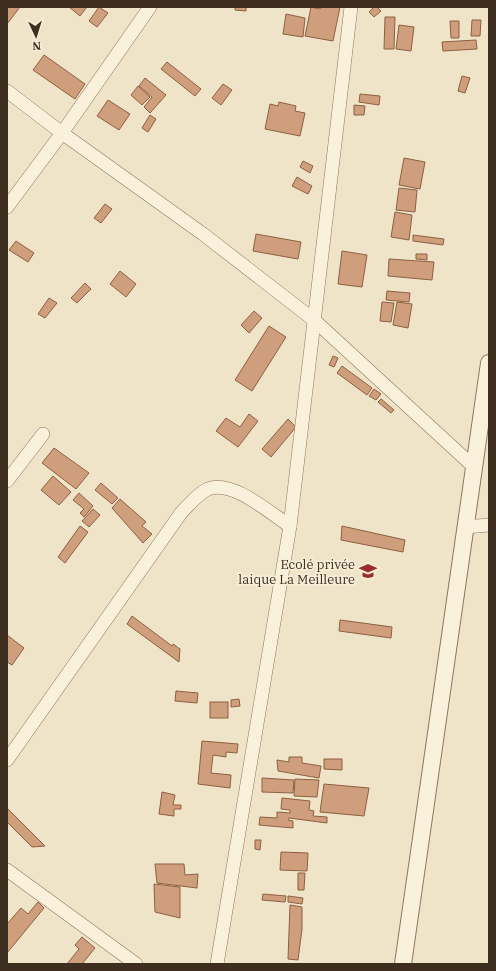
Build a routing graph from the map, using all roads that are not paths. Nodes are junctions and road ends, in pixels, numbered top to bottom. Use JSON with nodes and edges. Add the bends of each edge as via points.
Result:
{"nodes":[{"id":1,"x":150,"y":7,"type":"edge"},
{"id":2,"x":351,"y":7,"type":"edge"},
{"id":3,"x":7,"y":91,"type":"edge"},
{"id":4,"x":62,"y":133,"type":"junction"},
{"id":5,"x":7,"y":207,"type":"edge"},
{"id":6,"x":314,"y":320,"type":"junction"},
{"id":7,"x":489,"y":363,"type":"edge"},
{"id":8,"x":43,"y":434,"type":"dead end"},
{"id":9,"x":474,"y":467,"type":"junction"},
{"id":10,"x":7,"y":481,"type":"edge"},
{"id":11,"x":489,"y":525,"type":"edge"},
{"id":12,"x":290,"y":526,"type":"junction"},
{"id":13,"x":466,"y":527,"type":"junction"},
{"id":14,"x":7,"y":760,"type":"edge"},
{"id":15,"x":7,"y":870,"type":"edge"},
{"id":16,"x":136,"y":964,"type":"edge"},
{"id":17,"x":218,"y":964,"type":"edge"},
{"id":18,"x":403,"y":964,"type":"edge"}],
"edges":[{"from":1,"to":4,"type":"street"},
{"from":2,"to":6,"type":"street"},
{"from":3,"to":4,"type":"street"},
{"from":4,"to":5,"type":"street"},
{"from":4,"to":6,"type":"street","via":[[203,234]]},
{"from":6,"to":9,"type":"street"},
{"from":6,"to":12,"type":"street"},
{"from":7,"to":9,"type":"street"},
{"from":8,"to":10,"type":"street"},
{"from":9,"to":13,"type":"street"},
{"from":11,"to":13,"type":"street"},
{"from":12,"to":14,"type":"street","via":[[240,492],[224,487],[209,489],[197,496],[181,514]]},
{"from":12,"to":17,"type":"street"},
{"from":13,"to":18,"type":"street"},
{"from":15,"to":16,"type":"street"}]}
